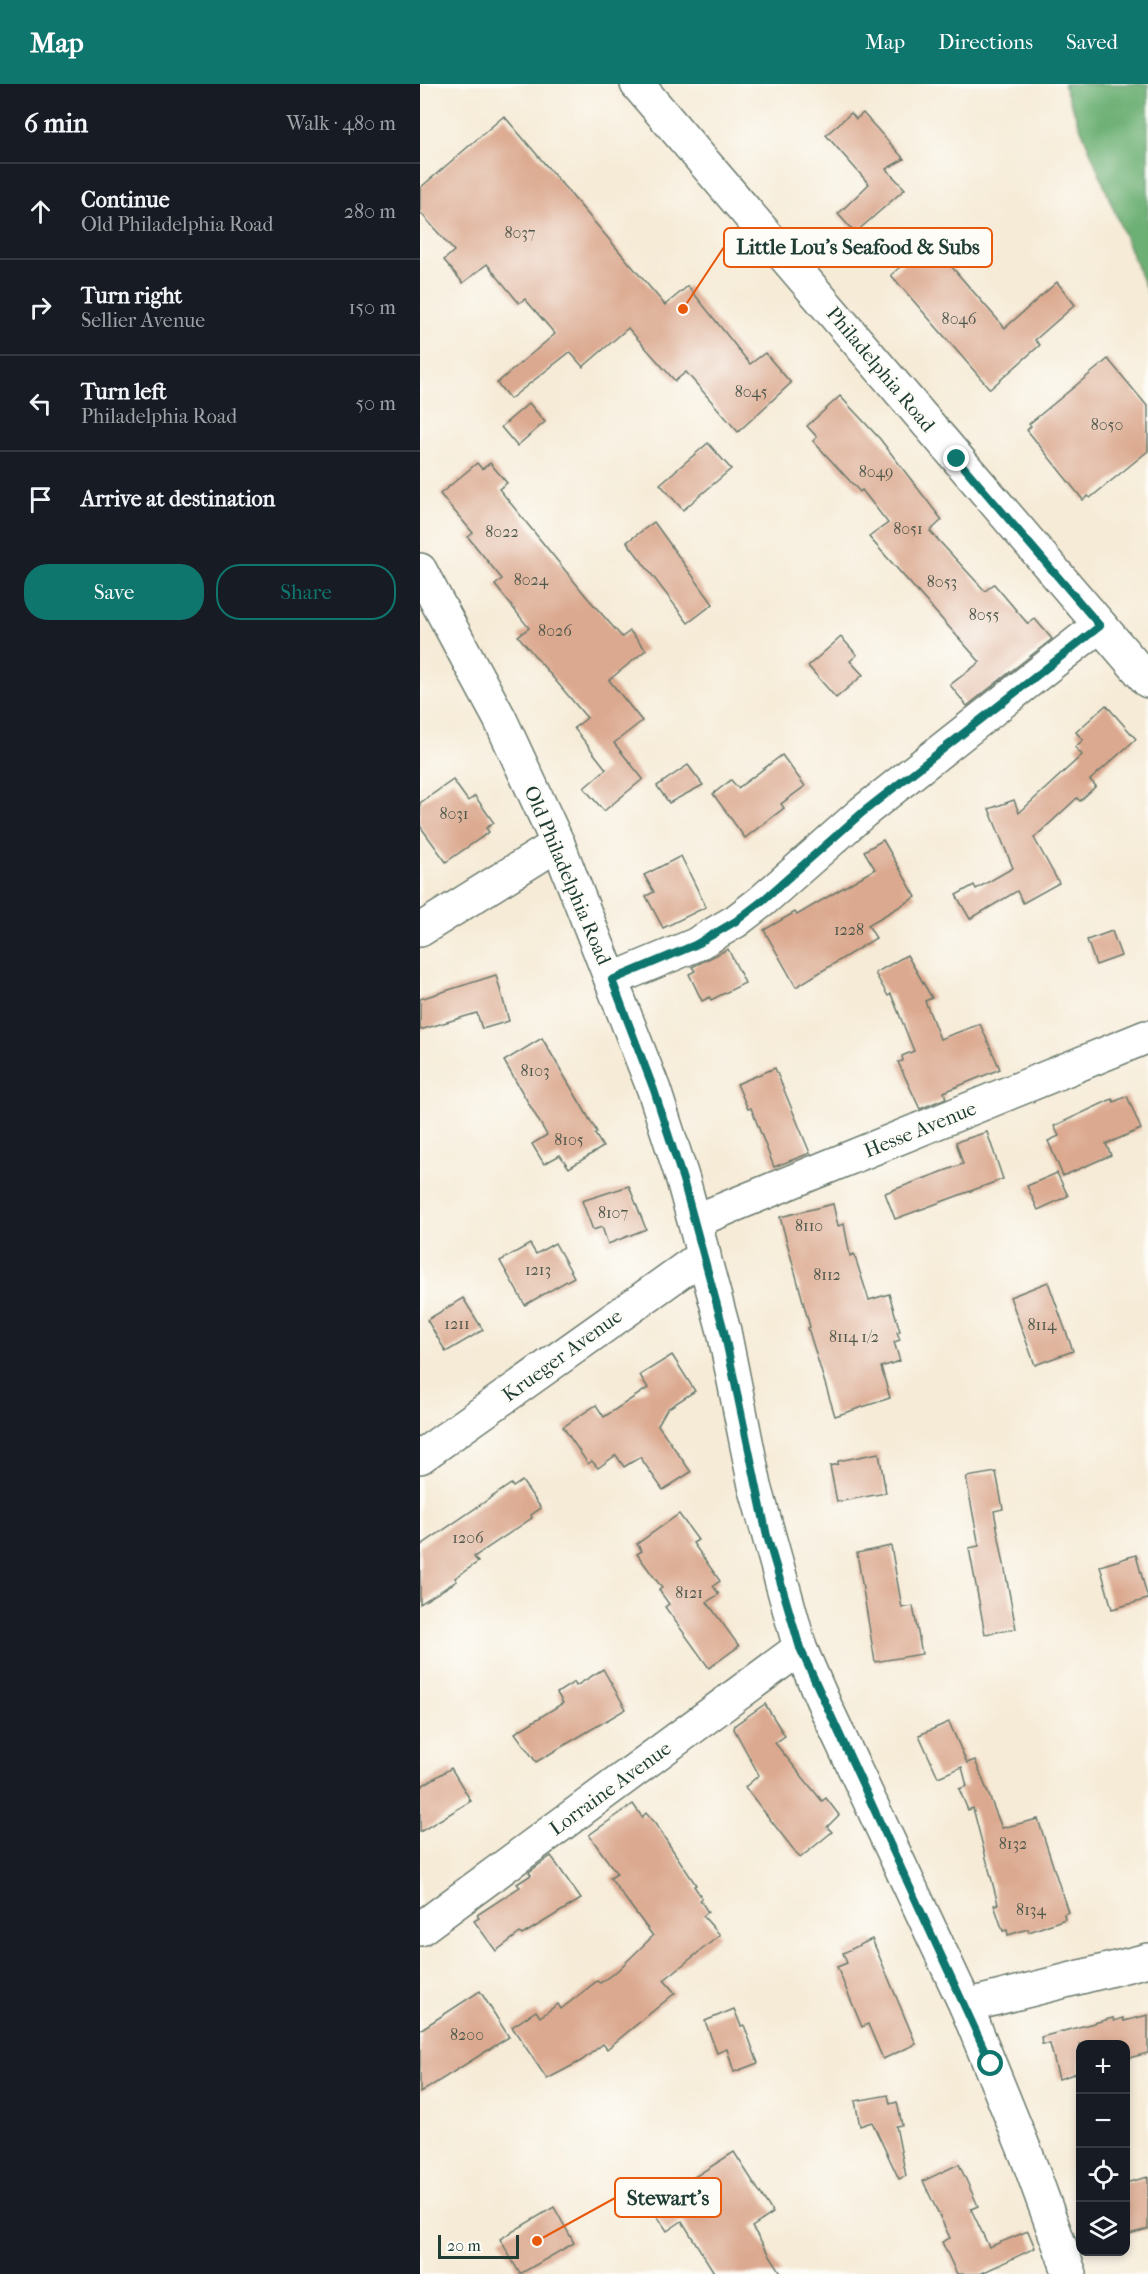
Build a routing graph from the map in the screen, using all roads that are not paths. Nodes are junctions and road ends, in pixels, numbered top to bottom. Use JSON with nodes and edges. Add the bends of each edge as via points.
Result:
{"nodes":[{"id":1,"x":637,"y":84,"type":"edge"},
{"id":2,"x":420,"y":570,"type":"edge"},
{"id":3,"x":1100,"y":626,"type":"junction"},
{"id":4,"x":1148,"y":681,"type":"edge"},
{"id":5,"x":558,"y":844,"type":"junction"},
{"id":6,"x":420,"y":930,"type":"edge"},
{"id":7,"x":612,"y":980,"type":"junction"},
{"id":8,"x":1146,"y":1037,"type":"dead end"},
{"id":9,"x":695,"y":1221,"type":"junction"},
{"id":10,"x":704,"y":1255,"type":"junction"},
{"id":11,"x":420,"y":1457,"type":"edge"},
{"id":12,"x":800,"y":1648,"type":"junction"},
{"id":13,"x":420,"y":1929,"type":"edge"},
{"id":14,"x":1148,"y":1960,"type":"edge"},
{"id":15,"x":966,"y":2006,"type":"junction"},
{"id":16,"x":1070,"y":2274,"type":"edge"}],
"edges":[{"from":1,"to":3,"type":"street","name":"Philadelphia Road"},
{"from":2,"to":5,"type":"street","name":"Old Philadelphia Road","via":[[500,718]]},
{"from":3,"to":4,"type":"street","name":"Philadelphia Road"},
{"from":3,"to":7,"type":"street","via":[[863,812],[736,921],[695,945]]},
{"from":5,"to":6,"type":"street"},
{"from":5,"to":7,"type":"street","name":"Old Philadelphia Road"},
{"from":7,"to":9,"type":"street","name":"Old Philadelphia Road","via":[[654,1090]]},
{"from":8,"to":9,"type":"street","name":"Hesse Avenue"},
{"from":9,"to":10,"type":"street","name":"Old Philadelphia Road"},
{"from":10,"to":11,"type":"street","name":"Krueger Avenue"},
{"from":10,"to":12,"type":"street","name":"Old Philadelphia Road","via":[[767,1536]]},
{"from":12,"to":13,"type":"street","name":"Lorraine Avenue"},
{"from":12,"to":15,"type":"street","name":"Old Philadelphia Road"},
{"from":14,"to":15,"type":"street"},
{"from":15,"to":16,"type":"street","name":"Old Philadelphia Road"}]}
